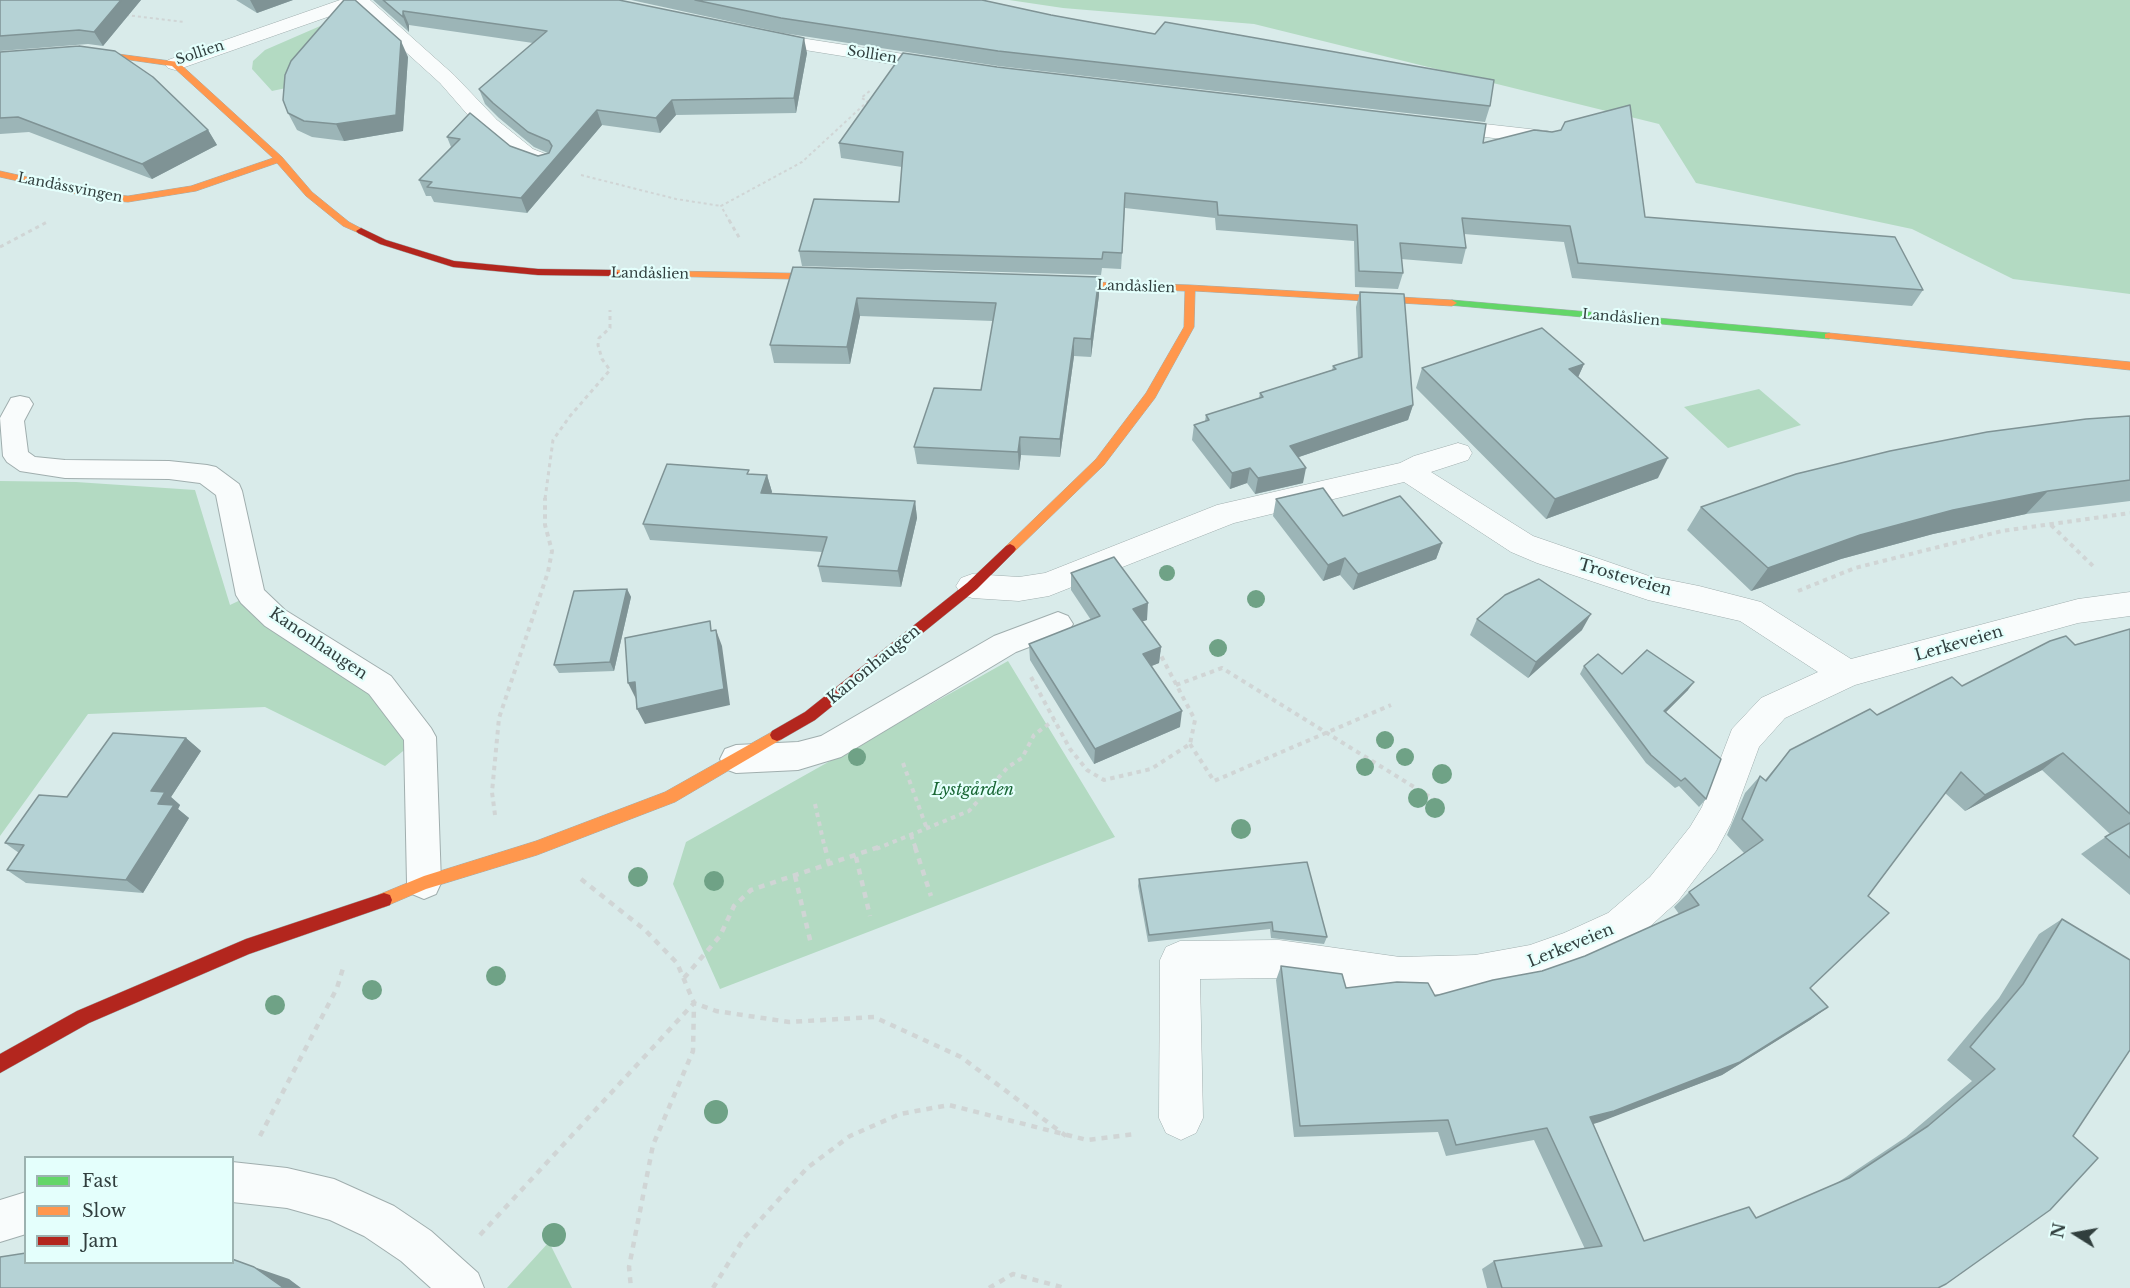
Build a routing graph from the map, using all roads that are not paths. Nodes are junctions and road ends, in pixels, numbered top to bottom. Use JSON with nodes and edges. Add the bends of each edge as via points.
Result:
{"nodes":[{"id":1,"x":358,"y":0,"type":"edge"},
{"id":2,"x":741,"y":34,"type":"edge"},
{"id":3,"x":0,"y":59,"type":"edge"},
{"id":4,"x":175,"y":64,"type":"junction"},
{"id":5,"x":963,"y":69,"type":"edge"},
{"id":6,"x":1416,"y":123,"type":"edge"},
{"id":7,"x":1547,"y":138,"type":"edge"},
{"id":8,"x":279,"y":159,"type":"junction"},
{"id":9,"x":545,"y":162,"type":"edge"},
{"id":10,"x":0,"y":174,"type":"edge"},
{"id":11,"x":850,"y":278,"type":"edge"},
{"id":12,"x":1038,"y":284,"type":"edge"},
{"id":13,"x":1190,"y":288,"type":"junction"},
{"id":14,"x":2130,"y":366,"type":"edge"},
{"id":15,"x":20,"y":404,"type":"dead end"},
{"id":16,"x":1458,"y":453,"type":"dead end"},
{"id":17,"x":1408,"y":471,"type":"junction"},
{"id":18,"x":972,"y":586,"type":"junction"},
{"id":19,"x":2130,"y":604,"type":"edge"},
{"id":20,"x":1058,"y":624,"type":"dead end"},
{"id":21,"x":1847,"y":674,"type":"junction"},
{"id":22,"x":736,"y":759,"type":"junction"},
{"id":23,"x":424,"y":883,"type":"junction"},
{"id":24,"x":0,"y":1064,"type":"edge"},
{"id":25,"x":1181,"y":1110,"type":"road end"},
{"id":26,"x":234,"y":1182,"type":"edge"},
{"id":27,"x":24,"y":1214,"type":"edge"},
{"id":28,"x":0,"y":1221,"type":"edge"},
{"id":29,"x":455,"y":1280,"type":"edge"}],
"edges":[{"from":1,"to":4,"type":"street","name":"Sollien"},
{"from":1,"to":9,"type":"street","name":"Sollien","via":[[447,79],[489,125],[525,154]]},
{"from":2,"to":5,"type":"street","name":"Sollien"},
{"from":3,"to":4,"type":"street","name":"Sollien","via":[[88,52]]},
{"from":4,"to":8,"type":"street","name":"Landåslien"},
{"from":6,"to":7,"type":"street"},
{"from":8,"to":10,"type":"street","name":"Landåssvingen","via":[[193,189],[128,199]]},
{"from":8,"to":11,"type":"street","name":"Landåslien","via":[[309,194],[346,225],[383,242],[453,264],[538,272]]},
{"from":12,"to":13,"type":"street","name":"Landåslien"},
{"from":13,"to":14,"type":"street","name":"Landåslien","via":[[1445,302]]},
{"from":13,"to":18,"type":"street","name":"Kanonhaugen","via":[[1189,327],[1151,395],[1100,462]]},
{"from":15,"to":23,"type":"lane","name":"Kanonhaugen","via":[[11,421],[14,445],[16,456],[29,465],[207,474],[229,491],[251,596],[275,618],[380,685],[420,737]]},
{"from":16,"to":17,"type":"street"},
{"from":17,"to":18,"type":"street","via":[[1228,513],[1050,584],[1019,589]]},
{"from":17,"to":21,"type":"street","name":"Trosteveien","via":[[1522,544],[1648,588],[1750,611]]},
{"from":18,"to":22,"type":"street","name":"Kanonhaugen","via":[[810,716]]},
{"from":19,"to":21,"type":"street","name":"Lerkeveien","via":[[2078,611]]},
{"from":20,"to":22,"type":"lane","via":[[1012,641],[830,747],[798,756]]},
{"from":21,"to":25,"type":"street","name":"Lerkeveien","via":[[1773,708],[1744,740],[1718,812],[1703,839],[1664,889],[1622,926],[1572,949],[1530,964],[1475,974],[1400,976],[1279,959],[1180,960]]},
{"from":22,"to":23,"type":"street","name":"Kanonhaugen","via":[[670,797],[500,861]]},
{"from":23,"to":24,"type":"street","name":"Kanonhaugen","via":[[366,908],[235,951],[83,1017]]},
{"from":26,"to":29,"type":"lane","via":[[287,1188],[334,1200],[379,1221]]},
{"from":27,"to":28,"type":"lane"}]}
